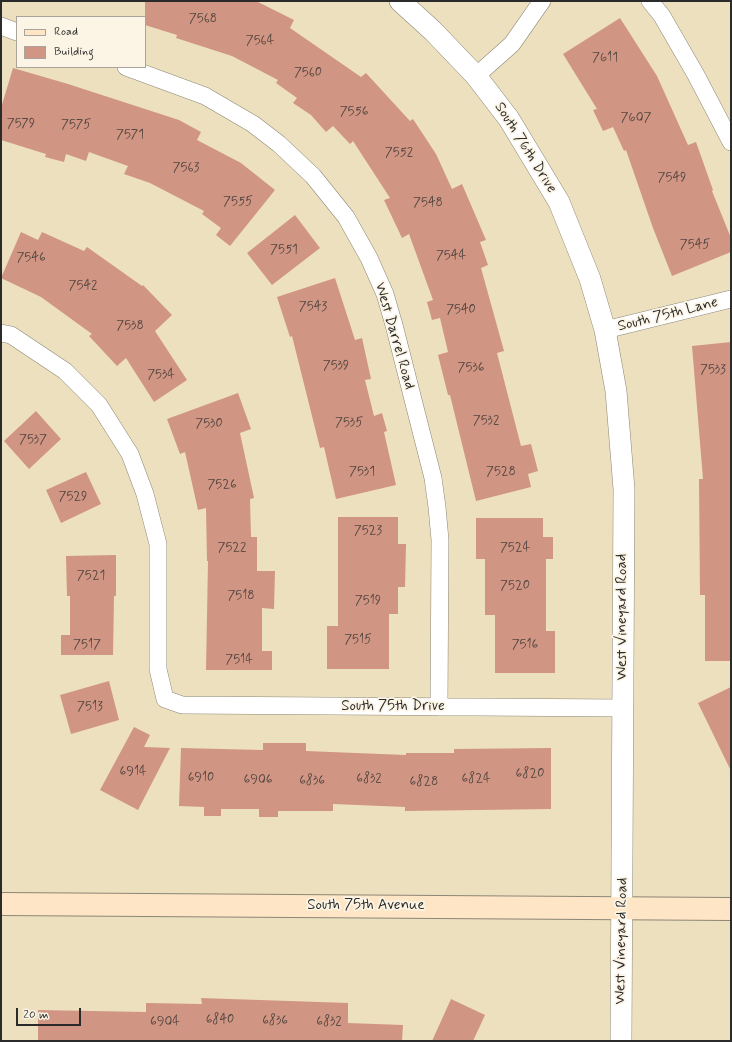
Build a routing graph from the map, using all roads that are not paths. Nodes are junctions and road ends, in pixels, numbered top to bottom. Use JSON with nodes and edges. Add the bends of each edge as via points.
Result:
{"nodes":[{"id":1,"x":400,"y":1,"type":"edge"},
{"id":2,"x":542,"y":1,"type":"edge"},
{"id":3,"x":650,"y":1,"type":"edge"},
{"id":4,"x":1,"y":26,"type":"edge"},
{"id":5,"x":16,"y":32,"type":"edge"},
{"id":6,"x":129,"y":68,"type":"edge"},
{"id":7,"x":476,"y":76,"type":"junction"},
{"id":8,"x":731,"y":142,"type":"edge"},
{"id":9,"x":559,"y":202,"type":"joint"},
{"id":10,"x":731,"y":300,"type":"edge"},
{"id":11,"x":605,"y":330,"type":"junction"},
{"id":12,"x":1,"y":333,"type":"edge"},
{"id":13,"x":438,"y":707,"type":"junction"},
{"id":14,"x":623,"y":708,"type":"junction"},
{"id":15,"x":1,"y":904,"type":"edge"},
{"id":16,"x":623,"y":907,"type":"junction"},
{"id":17,"x":731,"y":909,"type":"edge"},
{"id":18,"x":621,"y":1041,"type":"edge"}],
"edges":[{"from":1,"to":7,"type":"street","name":"South 76th Drive"},
{"from":2,"to":7,"type":"street","via":[[512,44]]},
{"from":3,"to":8,"type":"street","via":[[662,16],[696,75]]},
{"from":4,"to":5,"type":"street"},
{"from":6,"to":13,"type":"street","name":"West Darrel Road","via":[[205,96],[253,124],[279,144],[313,176],[346,217],[369,258],[385,294],[433,478],[440,540]]},
{"from":7,"to":9,"type":"street","name":"South 76th Drive","via":[[510,119]]},
{"from":9,"to":11,"type":"street","name":"West Vineyard Road","via":[[590,279]]},
{"from":10,"to":11,"type":"street","name":"South 75th Lane"},
{"from":11,"to":14,"type":"street","name":"West Vineyard Road","via":[[616,391],[624,489]]},
{"from":12,"to":13,"type":"street","name":"South 75th Drive","via":[[11,335],[65,371],[99,404],[130,454],[145,494],[158,544],[158,669],[165,699],[182,705]]},
{"from":13,"to":14,"type":"street","name":"South 75th Drive"},
{"from":14,"to":16,"type":"street","name":"West Vineyard Road"},
{"from":15,"to":16,"type":"main road","name":"South 75th Avenue"},
{"from":16,"to":17,"type":"main road","name":"South 75th Avenue"},
{"from":16,"to":18,"type":"street","name":"West Vineyard Road"}]}
